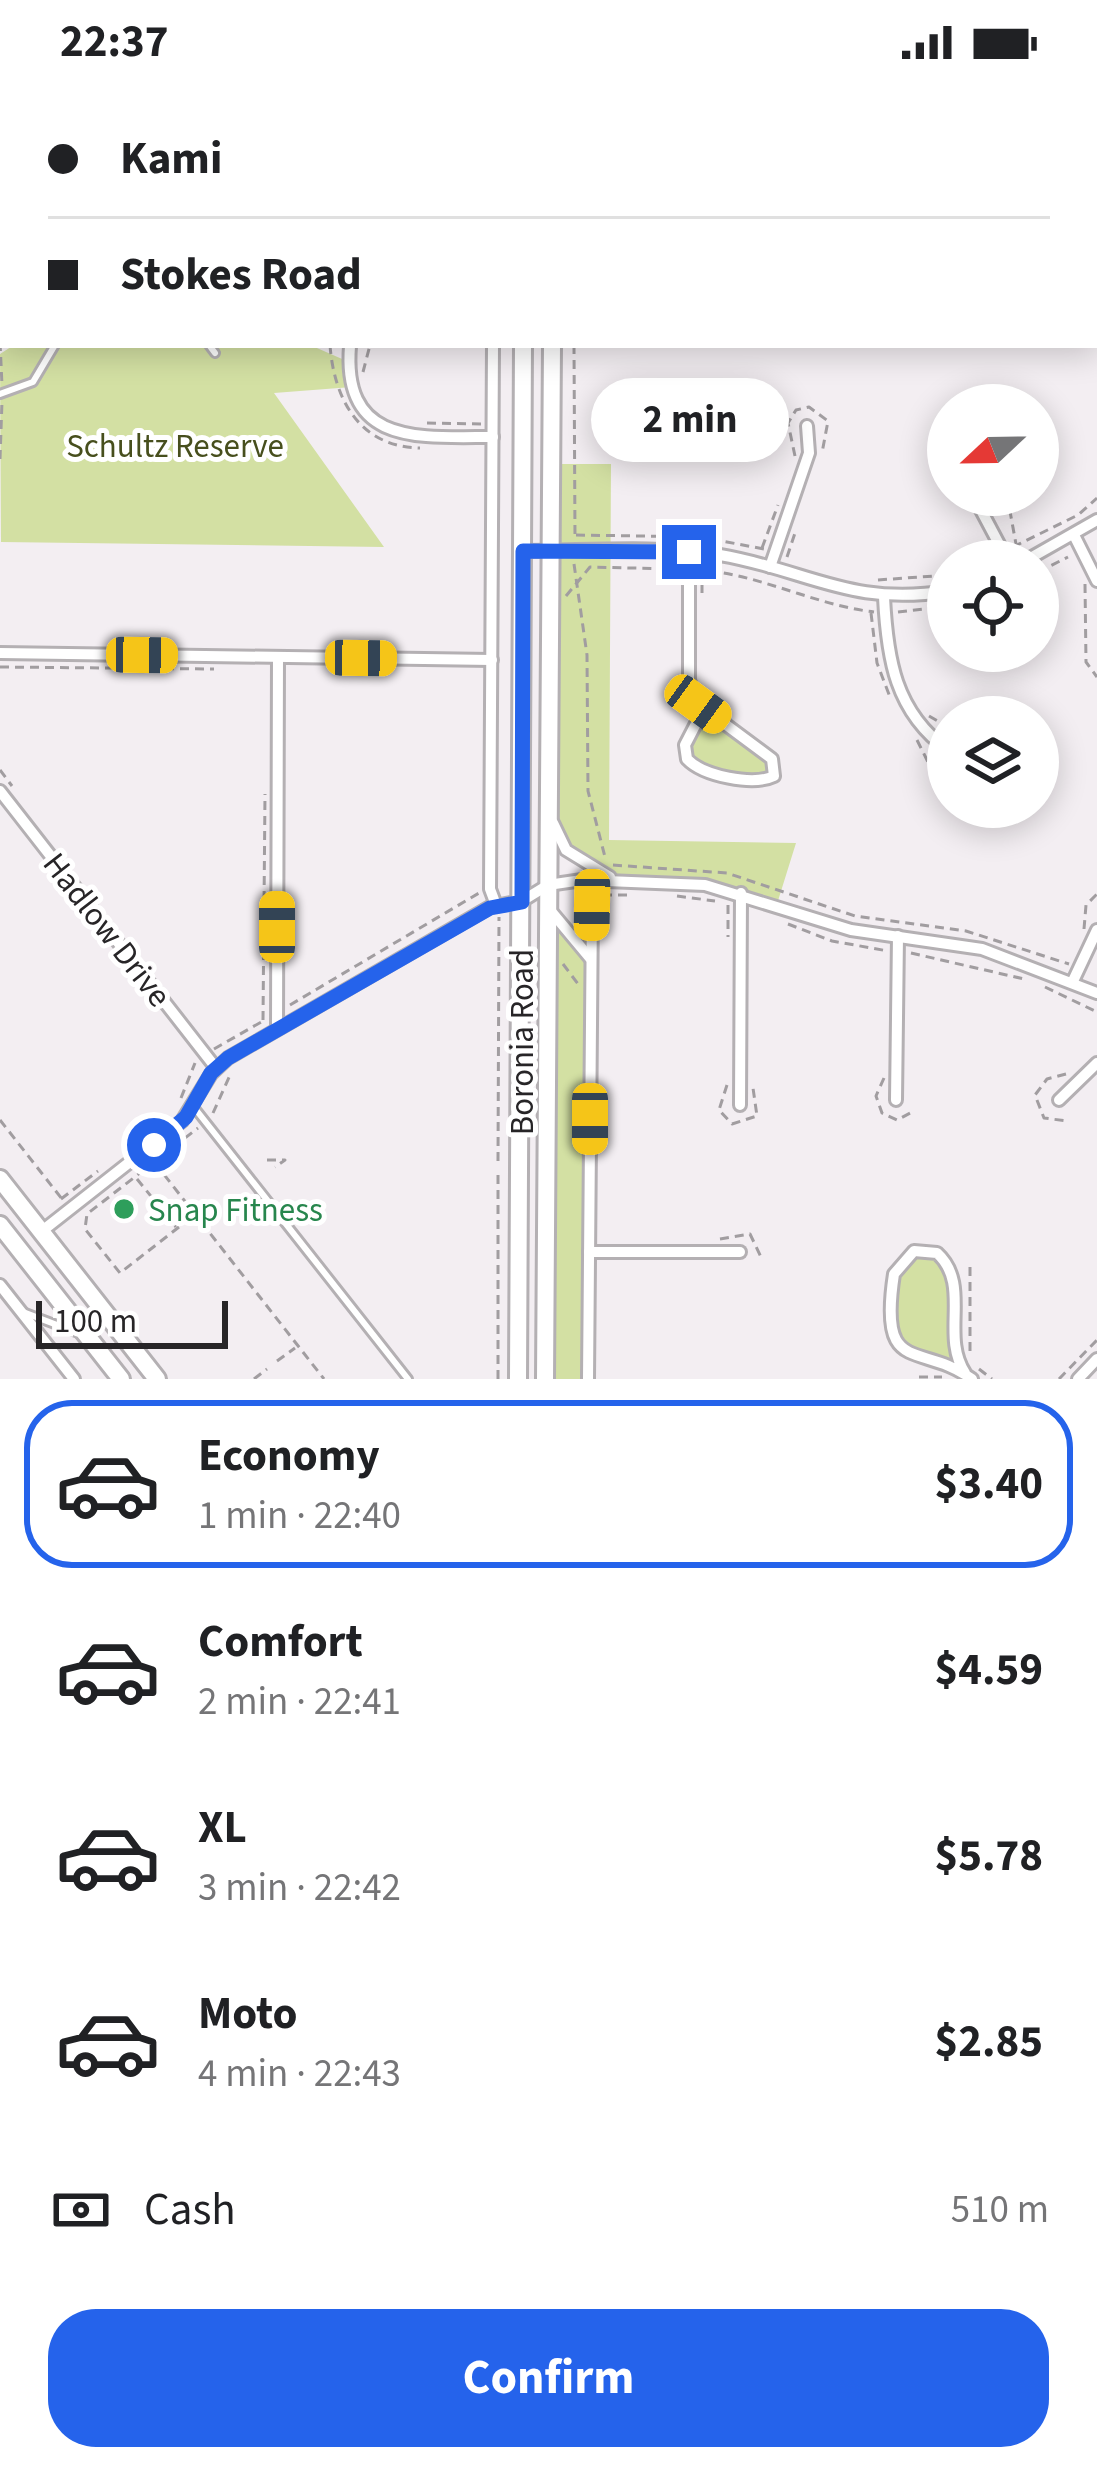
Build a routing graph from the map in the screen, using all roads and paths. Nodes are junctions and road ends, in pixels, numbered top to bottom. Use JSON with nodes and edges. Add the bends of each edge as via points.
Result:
{"nodes":[{"id":1,"x":53,"y":348,"type":"edge"},
{"id":2,"x":350,"y":348,"type":"edge"},
{"id":3,"x":370,"y":348,"type":"edge"},
{"id":4,"x":493,"y":348,"type":"edge"},
{"id":5,"x":523,"y":348,"type":"edge"},
{"id":6,"x":552,"y":348,"type":"edge"},
{"id":7,"x":574,"y":348,"type":"edge"},
{"id":8,"x":364,"y":382,"type":"dead end"},
{"id":9,"x":0,"y":394,"type":"edge"},
{"id":10,"x":410,"y":423,"type":"dead end"},
{"id":11,"x":482,"y":424,"type":"dead end"},
{"id":12,"x":807,"y":426,"type":"dead end"},
{"id":13,"x":493,"y":436,"type":"junction"},
{"id":14,"x":1097,"y":498,"type":"edge"},
{"id":15,"x":1011,"y":516,"type":"edge"},
{"id":16,"x":1097,"y":520,"type":"edge"},
{"id":17,"x":574,"y":535,"type":"dead end"},
{"id":18,"x":1074,"y":535,"type":"junction"},
{"id":19,"x":1059,"y":543,"type":"edge"},
{"id":20,"x":523,"y":551,"type":"junction"},
{"id":21,"x":550,"y":551,"type":"junction"},
{"id":22,"x":689,"y":552,"type":"junction"},
{"id":23,"x":787,"y":557,"type":"dead end"},
{"id":24,"x":574,"y":562,"type":"dead end"},
{"id":25,"x":1059,"y":562,"type":"edge"},
{"id":26,"x":802,"y":564,"type":"dead end"},
{"id":27,"x":770,"y":567,"type":"junction"},
{"id":28,"x":676,"y":569,"type":"dead end"},
{"id":29,"x":927,"y":576,"type":"edge"},
{"id":30,"x":578,"y":578,"type":"junction"},
{"id":31,"x":868,"y":580,"type":"dead end"},
{"id":32,"x":1097,"y":581,"type":"edge"},
{"id":33,"x":927,"y":593,"type":"edge"},
{"id":34,"x":884,"y":597,"type":"junction"},
{"id":35,"x":562,"y":601,"type":"dead end"},
{"id":36,"x":927,"y":608,"type":"edge"},
{"id":37,"x":701,"y":610,"type":"dead end"},
{"id":38,"x":871,"y":611,"type":"dead end"},
{"id":39,"x":896,"y":632,"type":"dead end"},
{"id":40,"x":0,"y":653,"type":"edge"},
{"id":41,"x":278,"y":657,"type":"junction"},
{"id":42,"x":492,"y":660,"type":"junction"},
{"id":43,"x":0,"y":667,"type":"edge"},
{"id":44,"x":220,"y":669,"type":"dead end"},
{"id":45,"x":1097,"y":677,"type":"edge"},
{"id":46,"x":698,"y":704,"type":"junction"},
{"id":47,"x":923,"y":709,"type":"dead end"},
{"id":48,"x":927,"y":712,"type":"edge"},
{"id":49,"x":927,"y":731,"type":"edge"},
{"id":50,"x":265,"y":786,"type":"dead end"},
{"id":51,"x":0,"y":791,"type":"edge"},
{"id":52,"x":548,"y":808,"type":"junction"},
{"id":53,"x":597,"y":861,"type":"dead end"},
{"id":54,"x":605,"y":865,"type":"junction"},
{"id":55,"x":614,"y":879,"type":"junction"},
{"id":56,"x":548,"y":885,"type":"junction"},
{"id":57,"x":741,"y":893,"type":"junction"},
{"id":58,"x":1097,"y":894,"type":"edge"},
{"id":59,"x":603,"y":895,"type":"dead end"},
{"id":60,"x":638,"y":895,"type":"dead end"},
{"id":61,"x":673,"y":896,"type":"dead end"},
{"id":62,"x":481,"y":899,"type":"dead end"},
{"id":63,"x":522,"y":902,"type":"junction"},
{"id":64,"x":592,"y":905,"type":"dead end"},
{"id":65,"x":734,"y":907,"type":"dead end"},
{"id":66,"x":548,"y":908,"type":"junction"},
{"id":67,"x":497,"y":910,"type":"junction"},
{"id":68,"x":776,"y":919,"type":"dead end"},
{"id":69,"x":1097,"y":930,"type":"edge"},
{"id":70,"x":898,"y":936,"type":"junction"},
{"id":71,"x":1080,"y":939,"type":"dead end"},
{"id":72,"x":890,"y":951,"type":"dead end"},
{"id":73,"x":1075,"y":951,"type":"dead end"},
{"id":74,"x":562,"y":952,"type":"dead end"},
{"id":75,"x":908,"y":953,"type":"dead end"},
{"id":76,"x":590,"y":958,"type":"junction"},
{"id":77,"x":1074,"y":966,"type":"junction"},
{"id":78,"x":1073,"y":981,"type":"junction"},
{"id":79,"x":585,"y":986,"type":"dead end"},
{"id":80,"x":1097,"y":993,"type":"edge"},
{"id":81,"x":290,"y":1005,"type":"dead end"},
{"id":82,"x":1097,"y":1012,"type":"edge"},
{"id":83,"x":277,"y":1029,"type":"junction"},
{"id":84,"x":216,"y":1048,"type":"dead end"},
{"id":85,"x":195,"y":1060,"type":"dead end"},
{"id":86,"x":1097,"y":1063,"type":"edge"},
{"id":87,"x":215,"y":1068,"type":"junction"},
{"id":88,"x":896,"y":1100,"type":"dead end"},
{"id":89,"x":1059,"y":1100,"type":"dead end"},
{"id":90,"x":193,"y":1106,"type":"junction"},
{"id":91,"x":740,"y":1106,"type":"dead end"},
{"id":92,"x":176,"y":1109,"type":"dead end"},
{"id":93,"x":0,"y":1120,"type":"edge"},
{"id":94,"x":113,"y":1159,"type":"dead end"},
{"id":95,"x":267,"y":1160,"type":"dead end"},
{"id":96,"x":498,"y":1161,"type":"dead end"},
{"id":97,"x":275,"y":1167,"type":"dead end"},
{"id":98,"x":498,"y":1174,"type":"dead end"},
{"id":99,"x":135,"y":1177,"type":"junction"},
{"id":100,"x":0,"y":1179,"type":"edge"},
{"id":101,"x":195,"y":1214,"type":"junction"},
{"id":102,"x":78,"y":1219,"type":"dead end"},
{"id":103,"x":86,"y":1221,"type":"junction"},
{"id":104,"x":186,"y":1221,"type":"dead end"},
{"id":105,"x":0,"y":1225,"type":"edge"},
{"id":106,"x":42,"y":1231,"type":"junction"},
{"id":107,"x":589,"y":1252,"type":"junction"},
{"id":108,"x":740,"y":1252,"type":"dead end"},
{"id":109,"x":970,"y":1261,"type":"dead end"},
{"id":110,"x":114,"y":1266,"type":"junction"},
{"id":111,"x":107,"y":1271,"type":"dead end"},
{"id":112,"x":0,"y":1285,"type":"edge"},
{"id":113,"x":22,"y":1312,"type":"junction"},
{"id":114,"x":87,"y":1336,"type":"junction"},
{"id":115,"x":1097,"y":1340,"type":"edge"},
{"id":116,"x":298,"y":1346,"type":"junction"},
{"id":117,"x":1097,"y":1359,"type":"edge"},
{"id":118,"x":278,"y":1361,"type":"dead end"},
{"id":119,"x":267,"y":1369,"type":"dead end"},
{"id":120,"x":969,"y":1376,"type":"edge"},
{"id":121,"x":920,"y":1377,"type":"edge"},
{"id":122,"x":74,"y":1379,"type":"edge"},
{"id":123,"x":122,"y":1379,"type":"edge"},
{"id":124,"x":158,"y":1379,"type":"edge"},
{"id":125,"x":254,"y":1379,"type":"edge"},
{"id":126,"x":324,"y":1379,"type":"edge"},
{"id":127,"x":408,"y":1379,"type":"edge"},
{"id":128,"x":497,"y":1379,"type":"edge"},
{"id":129,"x":518,"y":1379,"type":"edge"},
{"id":130,"x":545,"y":1379,"type":"edge"},
{"id":131,"x":588,"y":1379,"type":"edge"},
{"id":132,"x":951,"y":1379,"type":"edge"},
{"id":133,"x":992,"y":1379,"type":"edge"},
{"id":134,"x":1059,"y":1379,"type":"edge"},
{"id":135,"x":1078,"y":1379,"type":"edge"}],
"edges":[{"from":1,"to":9,"type":"lane","via":[[33,382]]},
{"from":2,"to":13,"type":"street","via":[[354,394],[379,425],[407,435]]},
{"from":3,"to":8,"type":"path"},
{"from":4,"to":13,"type":"street","name":"Boronia Road"},
{"from":5,"to":20,"type":"main road","name":"Boronia Road"},
{"from":6,"to":21,"type":"main road","name":"Boronia Road"},
{"from":7,"to":17,"type":"path"},
{"from":10,"to":11,"type":"path"},
{"from":12,"to":27,"type":"street","via":[[809,453]]},
{"from":13,"to":42,"type":"street","name":"Boronia Road"},
{"from":14,"to":15,"type":"path","via":[[1017,545]]},
{"from":16,"to":18,"type":"street"},
{"from":18,"to":19,"type":"street"},
{"from":18,"to":32,"type":"street"},
{"from":20,"to":21,"type":"street"},
{"from":20,"to":63,"type":"main road","name":"Boronia Road"},
{"from":21,"to":22,"type":"street"},
{"from":21,"to":52,"type":"main road","name":"Boronia Road"},
{"from":22,"to":27,"type":"street"},
{"from":22,"to":46,"type":"street","via":[[688,680]]},
{"from":23,"to":26,"type":"path"},
{"from":24,"to":30,"type":"path"},
{"from":25,"to":45,"type":"path","via":[[1070,556],[1084,583],[1086,662]]},
{"from":27,"to":34,"type":"street"},
{"from":28,"to":30,"type":"path","via":[[598,566]]},
{"from":29,"to":31,"type":"path"},
{"from":30,"to":35,"type":"path"},
{"from":30,"to":54,"type":"path","via":[[588,790]]},
{"from":33,"to":34,"type":"street"},
{"from":34,"to":49,"type":"street","via":[[898,691]]},
{"from":36,"to":39,"type":"path","via":[[898,611]]},
{"from":37,"to":38,"type":"path","via":[[702,571]]},
{"from":40,"to":41,"type":"street"},
{"from":41,"to":42,"type":"street"},
{"from":41,"to":83,"type":"street"},
{"from":42,"to":67,"type":"street","name":"Boronia Road","via":[[490,890]]},
{"from":43,"to":44,"type":"path"},
{"from":46,"to":46,"type":"street","via":[[772,759],[774,776],[763,781],[692,765],[685,745]]},
{"from":47,"to":48,"type":"path"},
{"from":50,"to":84,"type":"path","via":[[263,1020]]},
{"from":51,"to":87,"type":"street","name":"Hadlow Drive"},
{"from":52,"to":55,"type":"street","via":[[562,846]]},
{"from":52,"to":56,"type":"main road","name":"Boronia Road"},
{"from":53,"to":54,"type":"path"},
{"from":54,"to":77,"type":"path","via":[[727,873],[840,912],[966,931]]},
{"from":55,"to":56,"type":"street"},
{"from":55,"to":57,"type":"street"},
{"from":56,"to":63,"type":"street"},
{"from":56,"to":66,"type":"main road","name":"Boronia Road"},
{"from":57,"to":70,"type":"street","via":[[837,927]]},
{"from":57,"to":91,"type":"street"},
{"from":58,"to":71,"type":"path","via":[[1086,905]]},
{"from":59,"to":60,"type":"path"},
{"from":61,"to":65,"type":"path"},
{"from":62,"to":81,"type":"path"},
{"from":63,"to":67,"type":"street"},
{"from":63,"to":129,"type":"main road","name":"Boronia Road"},
{"from":64,"to":76,"type":"street"},
{"from":66,"to":76,"type":"street"},
{"from":66,"to":130,"type":"main road","name":"Boronia Road"},
{"from":67,"to":83,"type":"street"},
{"from":67,"to":96,"type":"path"},
{"from":68,"to":72,"type":"path"},
{"from":69,"to":77,"type":"street"},
{"from":70,"to":78,"type":"street","via":[[982,950]]},
{"from":70,"to":88,"type":"street"},
{"from":73,"to":77,"type":"path"},
{"from":74,"to":79,"type":"path","via":[[568,976]]},
{"from":75,"to":82,"type":"path","via":[[1017,976]]},
{"from":76,"to":107,"type":"street"},
{"from":77,"to":78,"type":"street"},
{"from":78,"to":80,"type":"street"},
{"from":83,"to":87,"type":"street"},
{"from":85,"to":92,"type":"path"},
{"from":86,"to":89,"type":"street"},
{"from":87,"to":90,"type":"street"},
{"from":90,"to":106,"type":"street"},
{"from":90,"to":127,"type":"lane"},
{"from":93,"to":94,"type":"path","via":[[62,1199]]},
{"from":95,"to":97,"type":"path","via":[[285,1160]]},
{"from":98,"to":128,"type":"path"},
{"from":99,"to":101,"type":"path","via":[[154,1162]]},
{"from":99,"to":103,"type":"path"},
{"from":99,"to":110,"type":"path","via":[[178,1228],[122,1272]]},
{"from":100,"to":106,"type":"main road"},
{"from":101,"to":104,"type":"path"},
{"from":101,"to":116,"type":"path"},
{"from":102,"to":103,"type":"path"},
{"from":103,"to":110,"type":"path"},
{"from":105,"to":114,"type":"main road"},
{"from":106,"to":124,"type":"main road"},
{"from":107,"to":108,"type":"street"},
{"from":107,"to":131,"type":"street"},
{"from":109,"to":133,"type":"path","via":[[970,1358]]},
{"from":110,"to":111,"type":"path"},
{"from":112,"to":113,"type":"street"},
{"from":113,"to":114,"type":"lane"},
{"from":113,"to":122,"type":"street"},
{"from":114,"to":123,"type":"main road"},
{"from":115,"to":134,"type":"path"},
{"from":116,"to":118,"type":"path"},
{"from":116,"to":126,"type":"path"},
{"from":117,"to":135,"type":"street"},
{"from":119,"to":125,"type":"path"},
{"from":120,"to":120,"type":"street","via":[[912,1358],[899,1343],[892,1282],[914,1251],[938,1253],[953,1274],[952,1338]]},
{"from":121,"to":132,"type":"path"}]}
